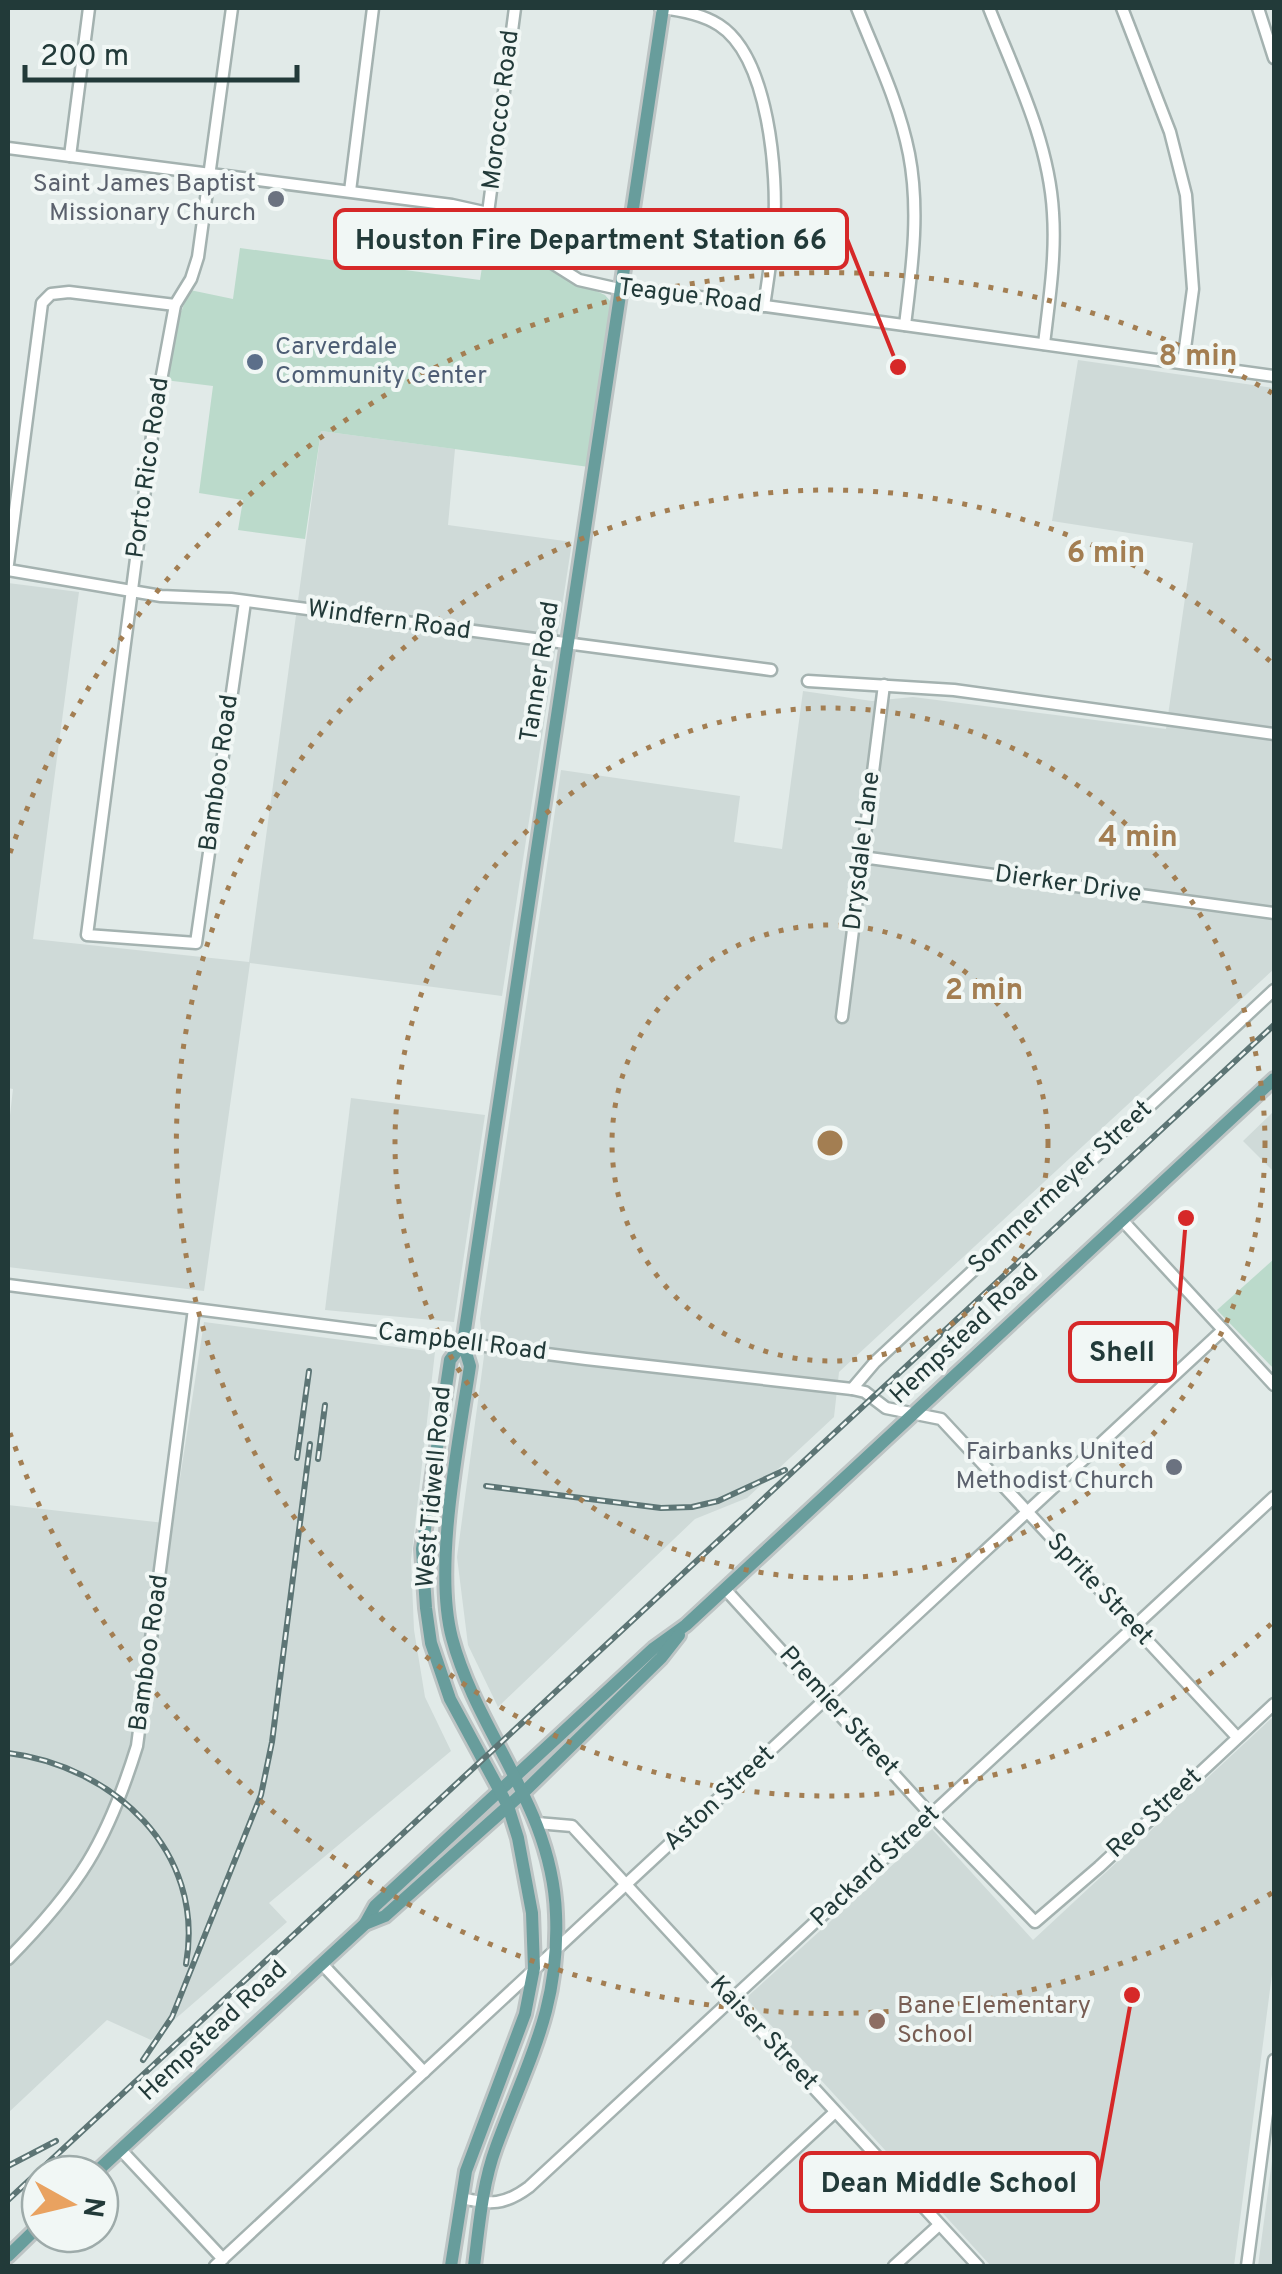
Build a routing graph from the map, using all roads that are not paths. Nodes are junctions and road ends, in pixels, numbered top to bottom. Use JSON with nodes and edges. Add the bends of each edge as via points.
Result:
{"nodes":[{"id":1,"x":89,"y":8,"type":"edge"},
{"id":2,"x":232,"y":8,"type":"edge"},
{"id":3,"x":373,"y":8,"type":"edge"},
{"id":4,"x":515,"y":8,"type":"edge"},
{"id":5,"x":662,"y":8,"type":"edge"},
{"id":6,"x":857,"y":8,"type":"edge"},
{"id":7,"x":989,"y":8,"type":"edge"},
{"id":8,"x":1122,"y":8,"type":"edge"},
{"id":9,"x":1258,"y":8,"type":"edge"},
{"id":10,"x":1274,"y":58,"type":"edge"},
{"id":11,"x":8,"y":148,"type":"edge"},
{"id":12,"x":70,"y":156,"type":"junction"},
{"id":13,"x":209,"y":174,"type":"junction"},
{"id":14,"x":350,"y":192,"type":"junction"},
{"id":15,"x":488,"y":213,"type":"junction"},
{"id":16,"x":619,"y":289,"type":"junction"},
{"id":17,"x":175,"y":305,"type":"junction"},
{"id":18,"x":764,"y":306,"type":"junction"},
{"id":19,"x":905,"y":325,"type":"junction"},
{"id":20,"x":1044,"y":344,"type":"junction"},
{"id":21,"x":1182,"y":363,"type":"junction"},
{"id":22,"x":1274,"y":376,"type":"edge"},
{"id":23,"x":8,"y":567,"type":"edge"},
{"id":24,"x":132,"y":592,"type":"junction"},
{"id":25,"x":244,"y":602,"type":"junction"},
{"id":26,"x":568,"y":645,"type":"junction"},
{"id":27,"x":771,"y":670,"type":"dead end"},
{"id":28,"x":808,"y":681,"type":"dead end"},
{"id":29,"x":884,"y":685,"type":"junction"},
{"id":30,"x":1274,"y":734,"type":"edge"},
{"id":31,"x":862,"y":857,"type":"junction"},
{"id":32,"x":1274,"y":913,"type":"edge"},
{"id":33,"x":196,"y":944,"type":"joint"},
{"id":34,"x":1274,"y":990,"type":"edge"},
{"id":35,"x":842,"y":1016,"type":"dead end"},
{"id":36,"x":1274,"y":1079,"type":"edge"},
{"id":37,"x":1122,"y":1220,"type":"junction"},
{"id":38,"x":8,"y":1285,"type":"edge"},
{"id":39,"x":194,"y":1309,"type":"junction"},
{"id":40,"x":1224,"y":1330,"type":"junction"},
{"id":41,"x":463,"y":1343,"type":"junction"},
{"id":42,"x":1274,"y":1385,"type":"edge"},
{"id":43,"x":852,"y":1389,"type":"junction"},
{"id":44,"x":912,"y":1415,"type":"junction"},
{"id":45,"x":431,"y":1488,"type":"junction"},
{"id":46,"x":453,"y":1490,"type":"junction"},
{"id":47,"x":1274,"y":1496,"type":"edge"},
{"id":48,"x":1028,"y":1512,"type":"junction"},
{"id":49,"x":725,"y":1588,"type":"junction"},
{"id":50,"x":1134,"y":1628,"type":"junction"},
{"id":51,"x":624,"y":1685,"type":"junction"},
{"id":52,"x":827,"y":1701,"type":"junction"},
{"id":53,"x":1274,"y":1704,"type":"edge"},
{"id":54,"x":1237,"y":1736,"type":"junction"},
{"id":55,"x":517,"y":1777,"type":"junction"},
{"id":56,"x":525,"y":1791,"type":"junction"},
{"id":57,"x":500,"y":1792,"type":"junction"},
{"id":58,"x":508,"y":1806,"type":"junction"},
{"id":59,"x":932,"y":1816,"type":"junction"},
{"id":60,"x":537,"y":1823,"type":"junction"},
{"id":61,"x":414,"y":1881,"type":"junction"},
{"id":62,"x":628,"y":1886,"type":"junction"},
{"id":63,"x":1034,"y":1922,"type":"joint"},
{"id":64,"x":556,"y":1948,"type":"junction"},
{"id":65,"x":8,"y":1959,"type":"edge"},
{"id":66,"x":322,"y":1964,"type":"junction"},
{"id":67,"x":534,"y":1968,"type":"junction"},
{"id":68,"x":731,"y":2000,"type":"junction"},
{"id":69,"x":1274,"y":2060,"type":"edge"},
{"id":70,"x":424,"y":2072,"type":"junction"},
{"id":71,"x":502,"y":2077,"type":"junction"},
{"id":72,"x":522,"y":2085,"type":"junction"},
{"id":73,"x":835,"y":2112,"type":"junction"},
{"id":74,"x":120,"y":2149,"type":"junction"},
{"id":75,"x":115,"y":2154,"type":"edge"},
{"id":76,"x":462,"y":2198,"type":"junction"},
{"id":77,"x":482,"y":2203,"type":"junction"},
{"id":78,"x":939,"y":2225,"type":"junction"},
{"id":79,"x":219,"y":2263,"type":"edge"},
{"id":80,"x":451,"y":2266,"type":"edge"},
{"id":81,"x":474,"y":2266,"type":"edge"},
{"id":82,"x":669,"y":2266,"type":"edge"},
{"id":83,"x":894,"y":2266,"type":"edge"},
{"id":84,"x":978,"y":2266,"type":"edge"},
{"id":85,"x":1247,"y":2266,"type":"edge"}],
"edges":[{"from":1,"to":12,"type":"street"},
{"from":2,"to":13,"type":"street","name":"Porto Rico Road"},
{"from":3,"to":14,"type":"street"},
{"from":4,"to":15,"type":"street","name":"Morocco Road"},
{"from":5,"to":16,"type":"main road","name":"Tanner Road"},
{"from":5,"to":18,"type":"street","via":[[722,26],[756,80],[774,196]]},
{"from":6,"to":19,"type":"street","via":[[909,155],[914,221]]},
{"from":7,"to":20,"type":"street","via":[[1034,120],[1048,176],[1054,242]]},
{"from":8,"to":21,"type":"street","via":[[1170,132],[1186,195],[1194,288]]},
{"from":9,"to":10,"type":"street"},
{"from":11,"to":12,"type":"street","name":"Teague Road"},
{"from":12,"to":13,"type":"street","name":"Teague Road"},
{"from":13,"to":14,"type":"street","name":"Teague Road"},
{"from":13,"to":17,"type":"street","name":"Porto Rico Road","via":[[198,257]]},
{"from":14,"to":15,"type":"street","name":"Teague Road"},
{"from":15,"to":16,"type":"street","name":"Teague Road","via":[[563,272]]},
{"from":16,"to":18,"type":"street","name":"Teague Road"},
{"from":16,"to":26,"type":"main road","name":"Tanner Road"},
{"from":17,"to":23,"type":"street","via":[[59,292],[42,304]]},
{"from":17,"to":24,"type":"street","name":"Porto Rico Road"},
{"from":18,"to":19,"type":"street","name":"Teague Road"},
{"from":19,"to":20,"type":"street","name":"Teague Road"},
{"from":20,"to":21,"type":"street","name":"Teague Road"},
{"from":21,"to":22,"type":"street","name":"Teague Road"},
{"from":23,"to":24,"type":"street","name":"Windfern Road"},
{"from":24,"to":25,"type":"street","name":"Windfern Road"},
{"from":24,"to":33,"type":"street","name":"Porto Rico Road","via":[[86,935]]},
{"from":25,"to":26,"type":"street","name":"Windfern Road"},
{"from":25,"to":33,"type":"street","name":"Bamboo Road"},
{"from":26,"to":27,"type":"street","name":"Windfern Road"},
{"from":26,"to":41,"type":"main road","name":"Tanner Road"},
{"from":28,"to":29,"type":"street"},
{"from":29,"to":30,"type":"street"},
{"from":29,"to":31,"type":"street","name":"Drysdale Lane"},
{"from":31,"to":32,"type":"street","name":"Dierker Drive"},
{"from":31,"to":35,"type":"street","name":"Drysdale Lane"},
{"from":34,"to":43,"type":"street","name":"Sommermeyer Street"},
{"from":36,"to":37,"type":"main road","name":"Hempstead Road"},
{"from":37,"to":40,"type":"street"},
{"from":37,"to":44,"type":"main road","name":"Hempstead Road"},
{"from":38,"to":39,"type":"street","name":"Campbell Road"},
{"from":39,"to":41,"type":"street","name":"Campbell Road"},
{"from":39,"to":65,"type":"street","name":"Bamboo Road","via":[[137,1746],[91,1861]]},
{"from":40,"to":42,"type":"street"},
{"from":40,"to":48,"type":"street","name":"Aston Street"},
{"from":41,"to":43,"type":"street","name":"Campbell Road"},
{"from":41,"to":45,"type":"main road","name":"West Tidwell Road","via":[[450,1360]]},
{"from":41,"to":46,"type":"main road","name":"West Tidwell Road","via":[[470,1366]]},
{"from":43,"to":44,"type":"street","name":"Campbell Road"},
{"from":44,"to":48,"type":"street","name":"Sprite Street","via":[[941,1420]]},
{"from":44,"to":49,"type":"main road","name":"Hempstead Road"},
{"from":45,"to":46,"type":"main road"},
{"from":45,"to":57,"type":"main road","name":"West Tidwell Road","via":[[422,1549],[432,1643],[456,1714]]},
{"from":46,"to":55,"type":"main road","name":"West Tidwell Road","via":[[446,1568],[451,1634],[464,1675]]},
{"from":47,"to":50,"type":"street","name":"Packard Street"},
{"from":48,"to":50,"type":"street","name":"Sprite Street"},
{"from":48,"to":52,"type":"street","name":"Aston Street"},
{"from":49,"to":51,"type":"main road","name":"Hempstead Road","via":[[662,1658]]},
{"from":49,"to":52,"type":"street","name":"Premier Street"},
{"from":50,"to":54,"type":"street","name":"Sprite Street"},
{"from":50,"to":59,"type":"street","name":"Packard Street"},
{"from":51,"to":55,"type":"main road","name":"Hempstead Road"},
{"from":51,"to":56,"type":"main road","name":"Hempstead Road"},
{"from":52,"to":59,"type":"street","name":"Premier Street"},
{"from":52,"to":62,"type":"street","name":"Aston Street"},
{"from":53,"to":54,"type":"street","name":"Reo Street"},
{"from":54,"to":63,"type":"street","name":"Reo Street"},
{"from":55,"to":56,"type":"main road","name":"West Tidwell Road"},
{"from":55,"to":57,"type":"main road","name":"Hempstead Road"},
{"from":56,"to":58,"type":"main road","name":"Hempstead Road"},
{"from":56,"to":60,"type":"main road","name":"West Tidwell Road"},
{"from":57,"to":58,"type":"main road","name":"West Tidwell Road"},
{"from":57,"to":61,"type":"main road","name":"Hempstead Road"},
{"from":58,"to":61,"type":"main road","name":"Hempstead Road"},
{"from":58,"to":67,"type":"main road","name":"West Tidwell Road","via":[[532,1914]]},
{"from":59,"to":63,"type":"street","name":"Premier Street"},
{"from":59,"to":68,"type":"street","name":"Packard Street"},
{"from":60,"to":62,"type":"street","name":"Kaiser Street","via":[[572,1826]]},
{"from":60,"to":64,"type":"main road","name":"West Tidwell Road","via":[[556,1910]]},
{"from":61,"to":66,"type":"main road","name":"Hempstead Road","via":[[384,1916],[365,1924]]},
{"from":62,"to":64,"type":"street","name":"Aston Street"},
{"from":62,"to":68,"type":"street","name":"Kaiser Street"},
{"from":64,"to":67,"type":"street","name":"Aston Street"},
{"from":64,"to":72,"type":"main road","name":"West Tidwell Road","via":[[548,2011]]},
{"from":66,"to":70,"type":"street"},
{"from":66,"to":74,"type":"main road","name":"Hempstead Road"},
{"from":67,"to":70,"type":"street","name":"Aston Street"},
{"from":67,"to":71,"type":"main road","name":"West Tidwell Road"},
{"from":68,"to":73,"type":"street","name":"Kaiser Street"},
{"from":68,"to":77,"type":"street","name":"Packard Street","via":[[512,2200]]},
{"from":69,"to":85,"type":"street"},
{"from":70,"to":79,"type":"street","name":"Aston Street"},
{"from":71,"to":72,"type":"main road"},
{"from":71,"to":76,"type":"main road","name":"West Tidwell Road","via":[[475,2140]]},
{"from":72,"to":77,"type":"main road","name":"West Tidwell Road"},
{"from":73,"to":78,"type":"street","name":"Kaiser Street"},
{"from":73,"to":82,"type":"street"},
{"from":74,"to":75,"type":"main road","name":"Hempstead Road"},
{"from":74,"to":79,"type":"street"},
{"from":76,"to":77,"type":"street"},
{"from":76,"to":80,"type":"main road","name":"West Tidwell Road"},
{"from":77,"to":81,"type":"main road","name":"West Tidwell Road"},
{"from":78,"to":83,"type":"street"},
{"from":78,"to":84,"type":"street","name":"Kaiser Street"}]}
